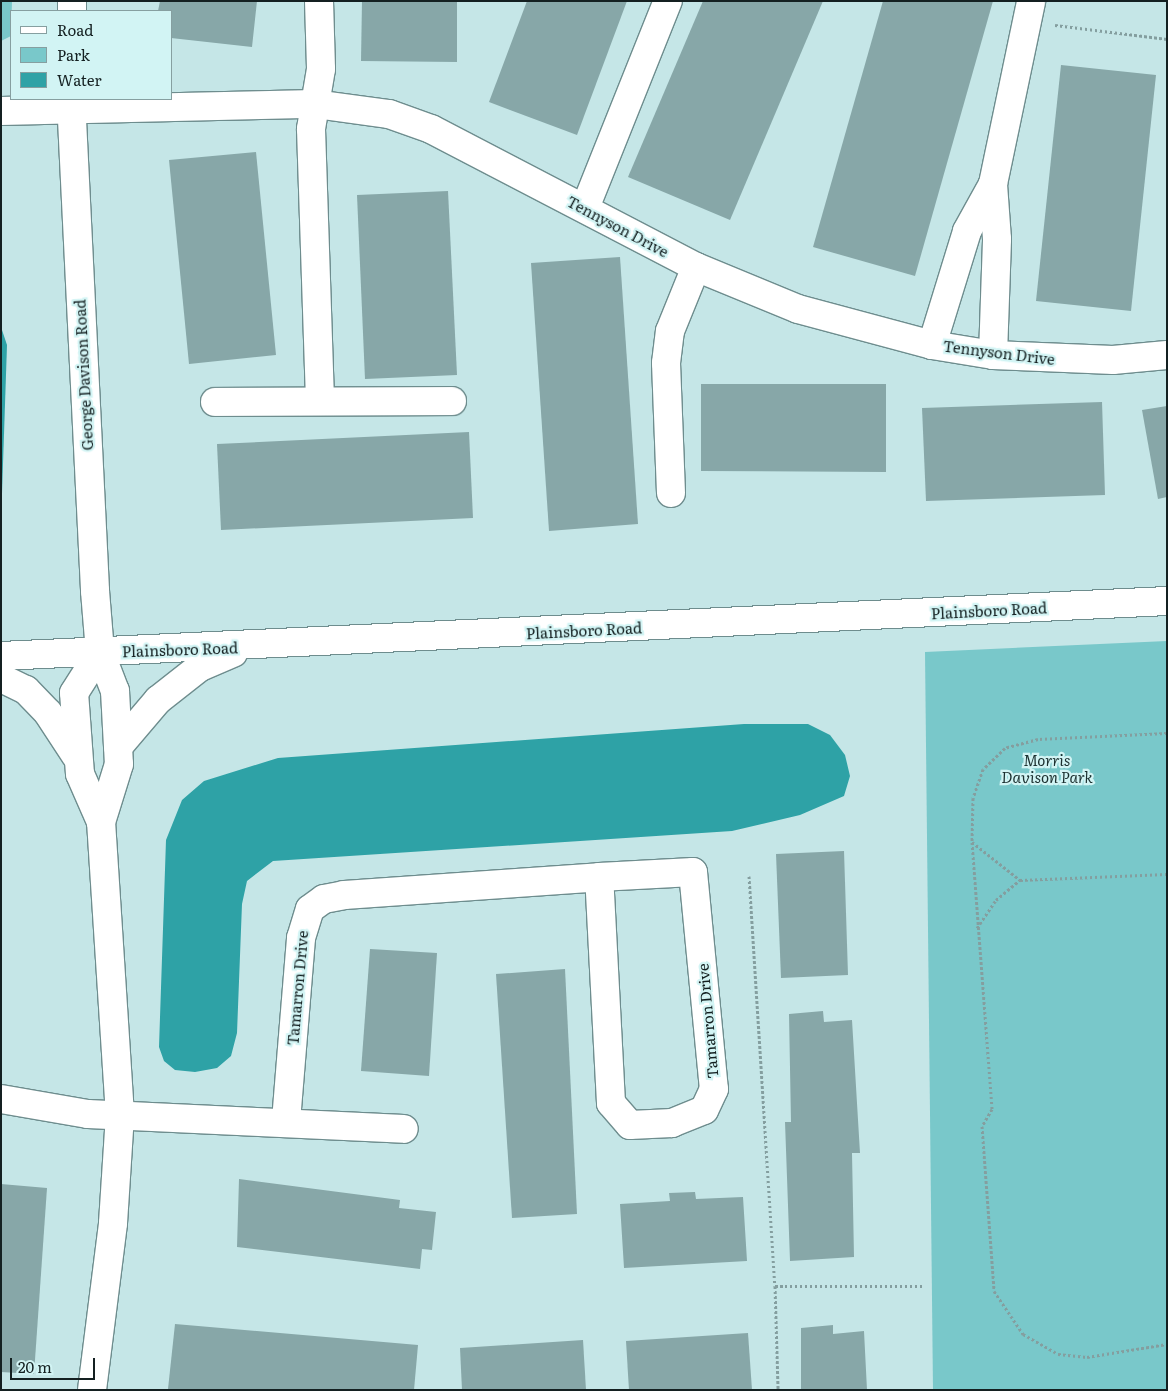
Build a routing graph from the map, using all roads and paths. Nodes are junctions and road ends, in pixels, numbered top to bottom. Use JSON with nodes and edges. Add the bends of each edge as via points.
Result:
{"nodes":[{"id":1,"x":320,"y":1,"type":"edge"},
{"id":2,"x":668,"y":1,"type":"edge"},
{"id":3,"x":1031,"y":2,"type":"edge"},
{"id":4,"x":1060,"y":26,"type":"dead end"},
{"id":5,"x":1167,"y":39,"type":"edge"},
{"id":6,"x":71,"y":104,"type":"edge"},
{"id":7,"x":315,"y":104,"type":"junction"},
{"id":8,"x":1,"y":111,"type":"edge"},
{"id":9,"x":993,"y":184,"type":"junction"},
{"id":10,"x":585,"y":208,"type":"junction"},
{"id":11,"x":696,"y":267,"type":"junction"},
{"id":12,"x":932,"y":345,"type":"junction"},
{"id":13,"x":993,"y":355,"type":"junction"},
{"id":14,"x":1167,"y":355,"type":"edge"},
{"id":15,"x":320,"y":400,"type":"junction"},
{"id":16,"x":215,"y":402,"type":"dead end"},
{"id":17,"x":452,"y":402,"type":"dead end"},
{"id":18,"x":671,"y":493,"type":"dead end"},
{"id":19,"x":1167,"y":601,"type":"edge"},
{"id":20,"x":249,"y":647,"type":"junction"},
{"id":21,"x":100,"y":652,"type":"junction"},
{"id":22,"x":1,"y":656,"type":"edge"},
{"id":23,"x":1,"y":678,"type":"edge"},
{"id":24,"x":1167,"y":733,"type":"edge"},
{"id":25,"x":118,"y":748,"type":"junction"},
{"id":26,"x":79,"y":761,"type":"junction"},
{"id":27,"x":101,"y":822,"type":"junction"},
{"id":28,"x":972,"y":842,"type":"junction"},
{"id":29,"x":1167,"y":874,"type":"edge"},
{"id":30,"x":749,"y":876,"type":"dead end"},
{"id":31,"x":599,"y":877,"type":"junction"},
{"id":32,"x":1020,"y":880,"type":"junction"},
{"id":33,"x":976,"y":929,"type":"junction"},
{"id":34,"x":1,"y":1099,"type":"edge"},
{"id":35,"x":120,"y":1115,"type":"junction"},
{"id":36,"x":286,"y":1121,"type":"junction"},
{"id":37,"x":404,"y":1128,"type":"dead end"},
{"id":38,"x":775,"y":1286,"type":"junction"},
{"id":39,"x":922,"y":1286,"type":"dead end"},
{"id":40,"x":1167,"y":1344,"type":"edge"},
{"id":41,"x":92,"y":1390,"type":"edge"},
{"id":42,"x":778,"y":1390,"type":"edge"}],
"edges":[{"from":1,"to":7,"type":"street","via":[[321,69]]},
{"from":2,"to":10,"type":"street"},
{"from":3,"to":9,"type":"street"},
{"from":4,"to":5,"type":"path"},
{"from":6,"to":7,"type":"street","name":"Tennyson Drive"},
{"from":6,"to":8,"type":"street","name":"Tennyson Drive"},
{"from":6,"to":21,"type":"street","name":"George Davison Road"},
{"from":7,"to":10,"type":"street","name":"Tennyson Drive","via":[[389,114],[431,129]]},
{"from":7,"to":15,"type":"street","via":[[311,129]]},
{"from":9,"to":12,"type":"street","via":[[967,231]]},
{"from":9,"to":13,"type":"street","via":[[997,239]]},
{"from":10,"to":11,"type":"street","name":"Tennyson Drive"},
{"from":11,"to":12,"type":"street","name":"Tennyson Drive","via":[[798,309]]},
{"from":11,"to":18,"type":"street","via":[[670,331],[666,363]]},
{"from":12,"to":13,"type":"street","name":"Tennyson Drive"},
{"from":13,"to":14,"type":"street","name":"Tennyson Drive","via":[[1114,360]]},
{"from":15,"to":16,"type":"street"},
{"from":15,"to":17,"type":"street"},
{"from":19,"to":20,"type":"street","name":"Plainsboro Road"},
{"from":20,"to":21,"type":"street","name":"Plainsboro Road"},
{"from":20,"to":25,"type":"street","via":[[200,667],[158,700]]},
{"from":21,"to":22,"type":"street","name":"Plainsboro Road"},
{"from":21,"to":25,"type":"street","via":[[115,691]]},
{"from":21,"to":26,"type":"street","via":[[74,693]]},
{"from":23,"to":26,"type":"street","via":[[26,690],[48,713]]},
{"from":24,"to":28,"type":"path","via":[[1038,739],[1005,748],[983,769],[973,798]]},
{"from":25,"to":27,"type":"street","via":[[119,764]]},
{"from":26,"to":27,"type":"street","via":[[80,774]]},
{"from":27,"to":35,"type":"street"},
{"from":28,"to":32,"type":"path"},
{"from":28,"to":33,"type":"path"},
{"from":29,"to":32,"type":"path"},
{"from":30,"to":38,"type":"path"},
{"from":31,"to":31,"type":"street","name":"Tamarron Drive","via":[[693,872],[714,1089],[704,1110],[672,1123],[630,1125],[610,1103]]},
{"from":31,"to":36,"type":"street","name":"Tamarron Drive","via":[[344,896],[324,899],[310,909],[301,938]]},
{"from":32,"to":33,"type":"path","via":[[996,900]]},
{"from":33,"to":40,"type":"path","via":[[992,1109],[982,1126],[994,1291],[1023,1334],[1058,1354],[1087,1358]]},
{"from":34,"to":35,"type":"street"},
{"from":35,"to":36,"type":"street"},
{"from":35,"to":41,"type":"street","via":[[113,1223]]},
{"from":36,"to":37,"type":"street"},
{"from":38,"to":39,"type":"path"},
{"from":38,"to":42,"type":"path"}]}
